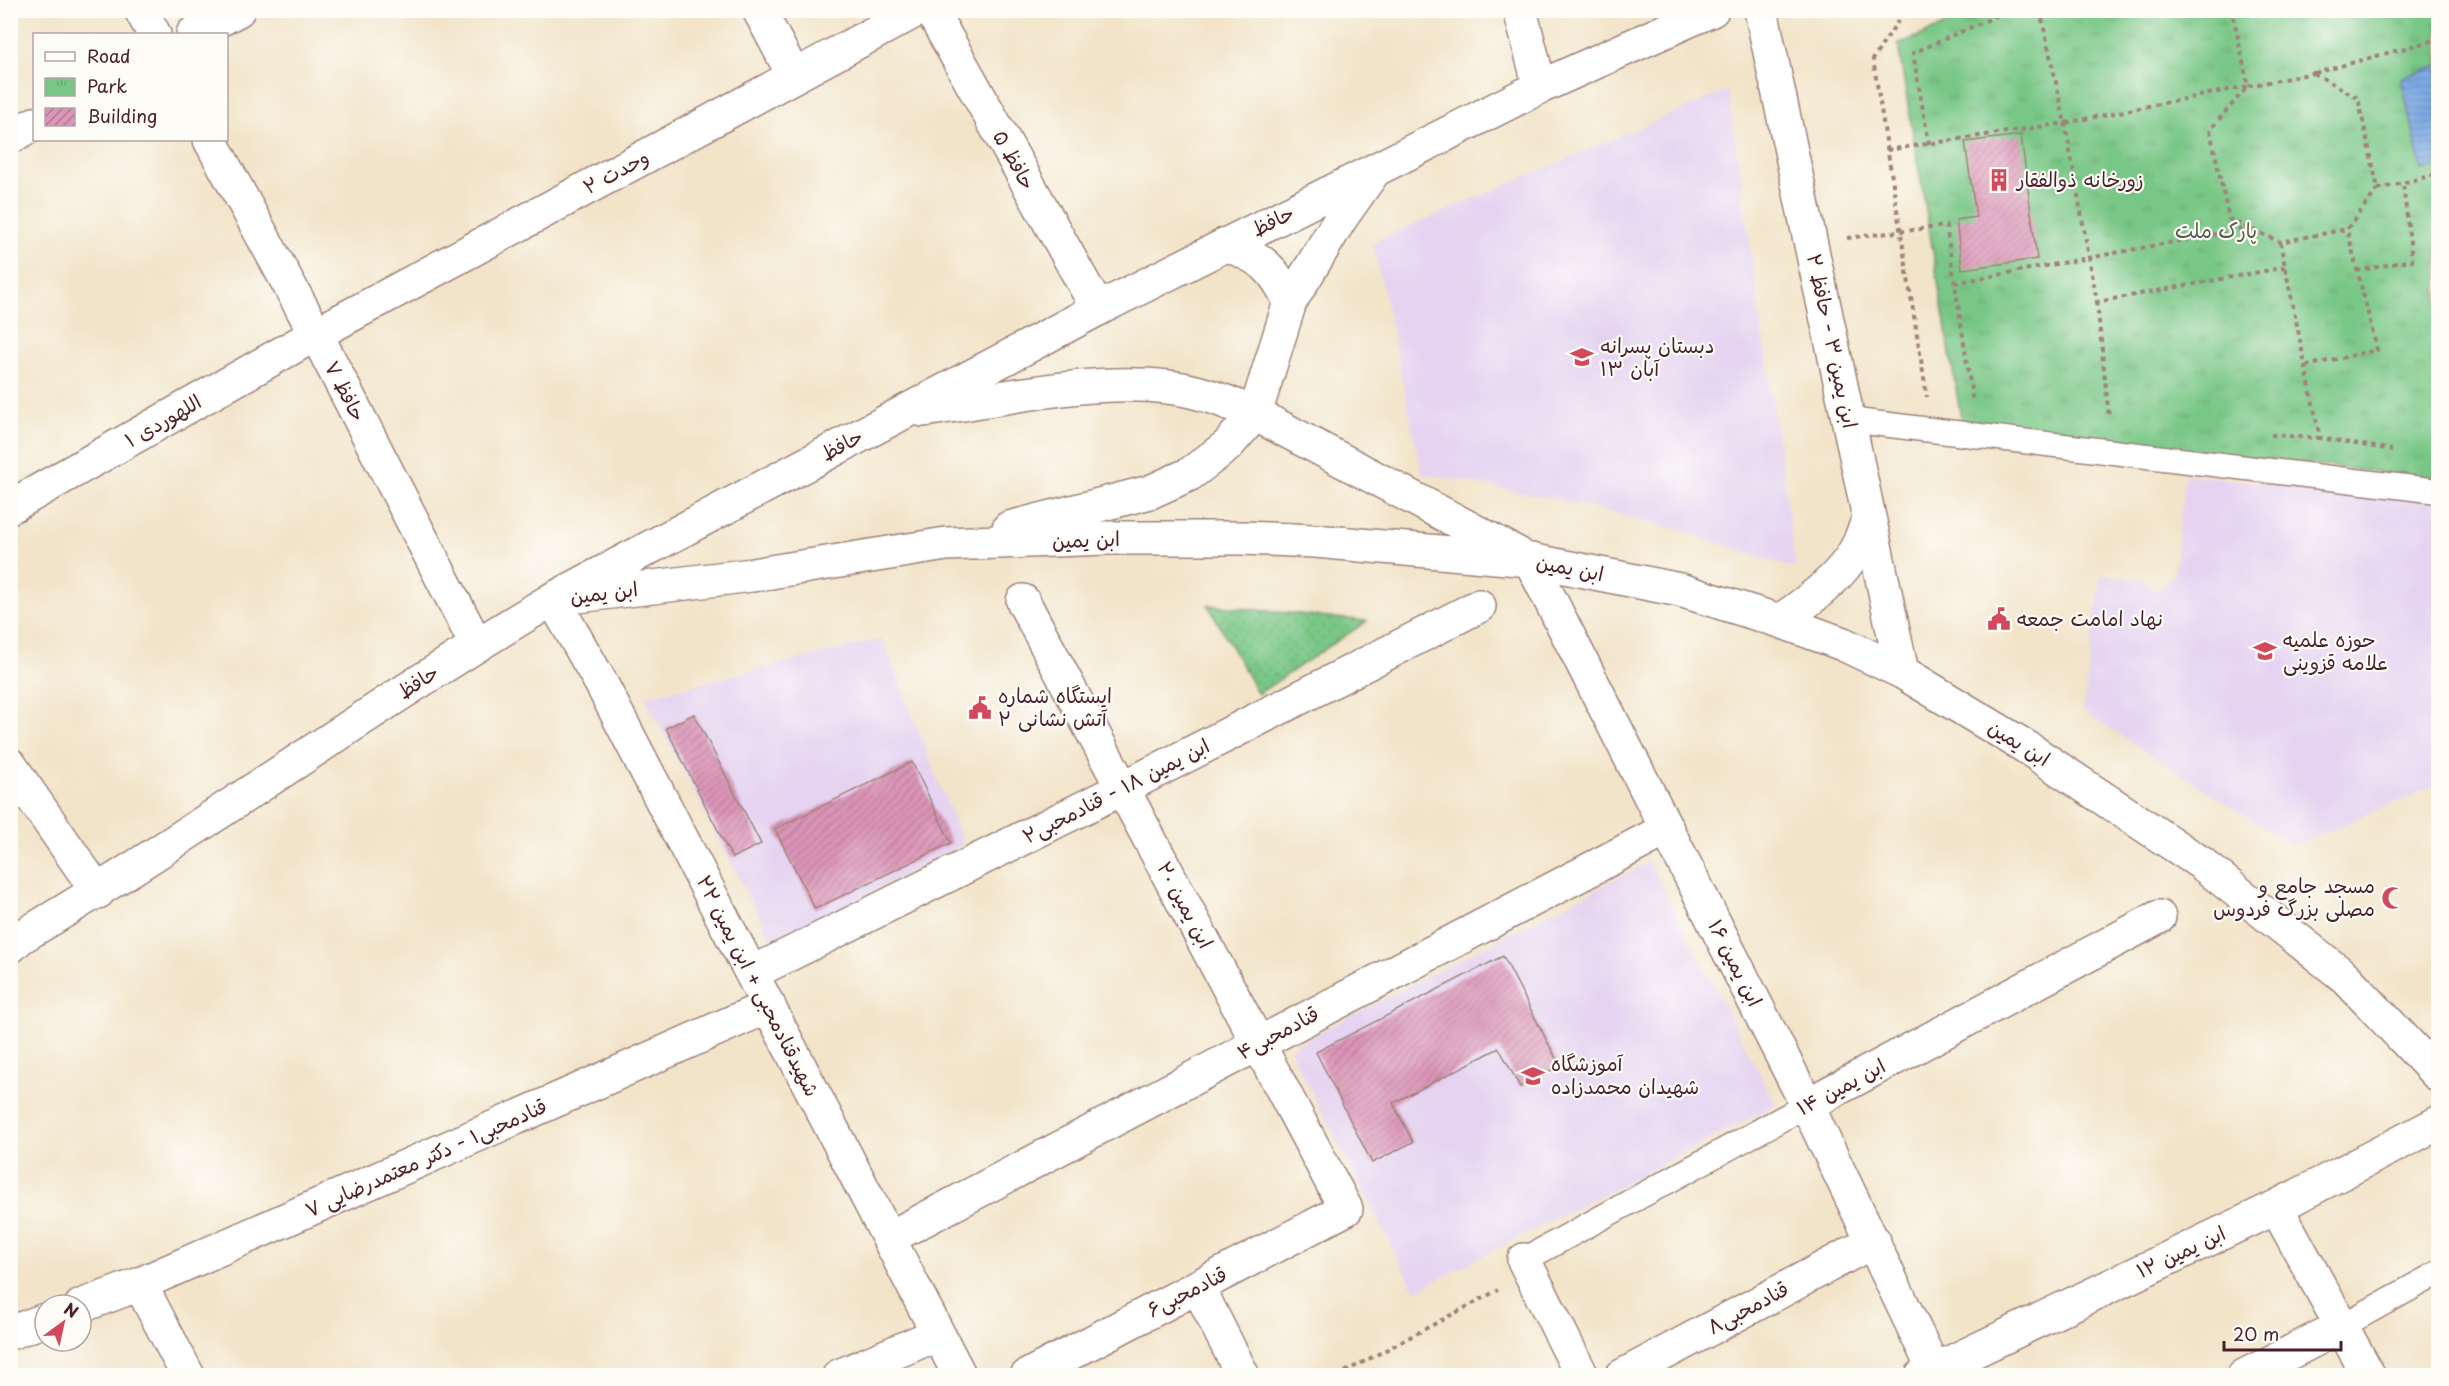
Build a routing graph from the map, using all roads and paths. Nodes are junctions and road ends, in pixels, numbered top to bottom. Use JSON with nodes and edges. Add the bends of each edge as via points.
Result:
{"nodes":[{"id":1,"x":141,"y":10,"type":"edge"},
{"id":2,"x":238,"y":10,"type":"edge"},
{"id":3,"x":759,"y":10,"type":"edge"},
{"id":4,"x":917,"y":10,"type":"edge"},
{"id":5,"x":931,"y":10,"type":"edge"},
{"id":6,"x":1520,"y":10,"type":"edge"},
{"id":7,"x":1712,"y":10,"type":"edge"},
{"id":8,"x":1761,"y":10,"type":"edge"},
{"id":9,"x":1913,"y":10,"type":"edge"},
{"id":10,"x":2010,"y":10,"type":"edge"},
{"id":11,"x":2040,"y":10,"type":"edge"},
{"id":12,"x":2232,"y":10,"type":"edge"},
{"id":13,"x":153,"y":33,"type":"edge"},
{"id":14,"x":195,"y":33,"type":"edge"},
{"id":15,"x":2439,"y":39,"type":"edge"},
{"id":16,"x":2314,"y":73,"type":"junction"},
{"id":17,"x":794,"y":76,"type":"junction"},
{"id":18,"x":2248,"y":86,"type":"junction"},
{"id":19,"x":1540,"y":87,"type":"junction"},
{"id":20,"x":2065,"y":123,"type":"junction"},
{"id":21,"x":33,"y":125,"type":"edge"},
{"id":22,"x":10,"y":137,"type":"edge"},
{"id":23,"x":211,"y":141,"type":"edge"},
{"id":24,"x":1929,"y":144,"type":"junction"},
{"id":25,"x":1887,"y":150,"type":"junction"},
{"id":26,"x":1374,"y":171,"type":"junction"},
{"id":27,"x":2439,"y":174,"type":"edge"},
{"id":28,"x":2403,"y":183,"type":"junction"},
{"id":29,"x":2378,"y":189,"type":"junction"},
{"id":30,"x":2249,"y":228,"type":"junction"},
{"id":31,"x":2347,"y":229,"type":"junction"},
{"id":32,"x":1899,"y":232,"type":"junction"},
{"id":33,"x":1811,"y":243,"type":"junction"},
{"id":34,"x":2280,"y":243,"type":"junction"},
{"id":35,"x":1226,"y":244,"type":"junction"},
{"id":36,"x":2089,"y":258,"type":"junction"},
{"id":37,"x":2286,"y":267,"type":"junction"},
{"id":38,"x":2357,"y":271,"type":"junction"},
{"id":39,"x":1955,"y":283,"type":"junction"},
{"id":40,"x":1290,"y":302,"type":"junction"},
{"id":41,"x":2097,"y":302,"type":"junction"},
{"id":42,"x":1098,"y":309,"type":"junction"},
{"id":43,"x":316,"y":334,"type":"junction"},
{"id":44,"x":2306,"y":366,"type":"junction"},
{"id":45,"x":1974,"y":407,"type":"dead end"},
{"id":46,"x":900,"y":414,"type":"junction"},
{"id":47,"x":1255,"y":414,"type":"junction"},
{"id":48,"x":1848,"y":420,"type":"junction"},
{"id":49,"x":2110,"y":426,"type":"dead end"},
{"id":50,"x":1932,"y":430,"type":"junction"},
{"id":51,"x":2262,"y":435,"type":"dead end"},
{"id":52,"x":2320,"y":438,"type":"junction"},
{"id":53,"x":2403,"y":452,"type":"dead end"},
{"id":54,"x":2439,"y":491,"type":"edge"},
{"id":55,"x":10,"y":507,"type":"edge"},
{"id":56,"x":1869,"y":518,"type":"junction"},
{"id":57,"x":946,"y":544,"type":"junction"},
{"id":58,"x":1530,"y":560,"type":"junction"},
{"id":59,"x":553,"y":599,"type":"junction"},
{"id":60,"x":1023,"y":601,"type":"dead end"},
{"id":61,"x":1479,"y":606,"type":"dead end"},
{"id":62,"x":1780,"y":621,"type":"junction"},
{"id":63,"x":476,"y":644,"type":"junction"},
{"id":64,"x":1902,"y":672,"type":"junction"},
{"id":65,"x":10,"y":765,"type":"edge"},
{"id":66,"x":1123,"y":788,"type":"junction"},
{"id":67,"x":1667,"y":829,"type":"junction"},
{"id":68,"x":98,"y":892,"type":"junction"},
{"id":69,"x":2159,"y":916,"type":"dead end"},
{"id":70,"x":14,"y":939,"type":"edge"},
{"id":71,"x":752,"y":974,"type":"junction"},
{"id":72,"x":769,"y":1006,"type":"junction"},
{"id":73,"x":1258,"y":1044,"type":"junction"},
{"id":74,"x":2439,"y":1075,"type":"edge"},
{"id":75,"x":1806,"y":1105,"type":"junction"},
{"id":76,"x":2439,"y":1123,"type":"edge"},
{"id":77,"x":2276,"y":1207,"type":"junction"},
{"id":78,"x":1346,"y":1209,"type":"joint"},
{"id":79,"x":889,"y":1238,"type":"junction"},
{"id":80,"x":1874,"y":1241,"type":"junction"},
{"id":81,"x":1527,"y":1266,"type":"junction"},
{"id":82,"x":2439,"y":1273,"type":"edge"},
{"id":83,"x":140,"y":1284,"type":"junction"},
{"id":84,"x":1198,"y":1287,"type":"junction"},
{"id":85,"x":93,"y":1302,"type":"edge"},
{"id":86,"x":33,"y":1324,"type":"edge"},
{"id":87,"x":2342,"y":1326,"type":"junction"},
{"id":88,"x":10,"y":1333,"type":"edge"},
{"id":89,"x":938,"y":1334,"type":"junction"},
{"id":90,"x":1928,"y":1373,"type":"edge"},
{"id":91,"x":188,"y":1376,"type":"edge"},
{"id":92,"x":839,"y":1376,"type":"edge"},
{"id":93,"x":960,"y":1376,"type":"edge"},
{"id":94,"x":1027,"y":1376,"type":"edge"},
{"id":95,"x":1244,"y":1376,"type":"edge"},
{"id":96,"x":1337,"y":1376,"type":"edge"},
{"id":97,"x":1582,"y":1376,"type":"edge"},
{"id":98,"x":1622,"y":1376,"type":"edge"},
{"id":99,"x":2244,"y":1376,"type":"edge"},
{"id":100,"x":2369,"y":1376,"type":"edge"}],
"edges":[{"from":1,"to":13,"type":"street"},
{"from":2,"to":14,"type":"street"},
{"from":3,"to":17,"type":"street"},
{"from":4,"to":17,"type":"street","name":"وحدت ۲"},
{"from":5,"to":42,"type":"street","name":"حافظ ۵"},
{"from":6,"to":19,"type":"street"},
{"from":7,"to":19,"type":"street","name":"حافظ"},
{"from":8,"to":33,"type":"street","name":"ابن یمین ۳ - حافظ ۲"},
{"from":9,"to":25,"type":"path","via":[[1902,15],[1873,59]]},
{"from":10,"to":24,"type":"path","via":[[1913,53]]},
{"from":11,"to":20,"type":"path"},
{"from":12,"to":18,"type":"path"},
{"from":15,"to":16,"type":"path"},
{"from":16,"to":18,"type":"path"},
{"from":16,"to":29,"type":"path","via":[[2358,98]]},
{"from":17,"to":43,"type":"street","name":"وحدت ۲"},
{"from":18,"to":20,"type":"path"},
{"from":18,"to":30,"type":"path","via":[[2210,130],[2229,219]]},
{"from":19,"to":26,"type":"street","name":"حافظ"},
{"from":20,"to":24,"type":"path"},
{"from":20,"to":36,"type":"path"},
{"from":21,"to":22,"type":"street"},
{"from":23,"to":43,"type":"street","name":"حافظ ۷"},
{"from":24,"to":25,"type":"path"},
{"from":25,"to":32,"type":"path"},
{"from":26,"to":35,"type":"street","name":"حافظ"},
{"from":26,"to":40,"type":"street"},
{"from":27,"to":28,"type":"path"},
{"from":28,"to":29,"type":"path"},
{"from":28,"to":38,"type":"path","via":[[2412,260]]},
{"from":29,"to":31,"type":"path"},
{"from":30,"to":34,"type":"path"},
{"from":30,"to":36,"type":"path"},
{"from":31,"to":34,"type":"path"},
{"from":31,"to":38,"type":"path"},
{"from":32,"to":33,"type":"path"},
{"from":32,"to":39,"type":"path","via":[[1946,226]]},
{"from":32,"to":50,"type":"path"},
{"from":33,"to":48,"type":"street","name":"ابن یمین ۳ - حافظ ۲"},
{"from":34,"to":37,"type":"path"},
{"from":35,"to":40,"type":"street","via":[[1260,259],[1278,278]]},
{"from":35,"to":42,"type":"street","name":"حافظ"},
{"from":36,"to":39,"type":"path"},
{"from":36,"to":41,"type":"path"},
{"from":37,"to":41,"type":"path"},
{"from":37,"to":44,"type":"path"},
{"from":38,"to":44,"type":"path","via":[[2377,350]]},
{"from":39,"to":45,"type":"path"},
{"from":40,"to":47,"type":"street"},
{"from":41,"to":49,"type":"path"},
{"from":42,"to":46,"type":"street","name":"حافظ"},
{"from":43,"to":55,"type":"street","name":"اللهوردی ۱"},
{"from":43,"to":63,"type":"street","name":"حافظ ۷"},
{"from":44,"to":52,"type":"path"},
{"from":46,"to":47,"type":"street","via":[[1087,386],[1130,384],[1210,395]]},
{"from":46,"to":59,"type":"street","name":"حافظ"},
{"from":47,"to":57,"type":"street","via":[[1227,447],[1190,474],[1150,492]]},
{"from":47,"to":58,"type":"street"},
{"from":48,"to":50,"type":"lane"},
{"from":48,"to":56,"type":"street","name":"ابن یمین ۳ - حافظ ۲"},
{"from":50,"to":54,"type":"lane"},
{"from":51,"to":52,"type":"path"},
{"from":52,"to":53,"type":"path"},
{"from":56,"to":62,"type":"street","via":[[1856,551],[1835,576]]},
{"from":56,"to":64,"type":"street","name":"ابن یمین ۳ - حافظ ۲"},
{"from":57,"to":58,"type":"street","name":"ابن یمین","via":[[1243,538]]},
{"from":57,"to":59,"type":"street","name":"ابن یمین","via":[[752,575]]},
{"from":58,"to":62,"type":"street","name":"ابن یمین","via":[[1680,590]]},
{"from":58,"to":67,"type":"street","name":"ابن یمین ۱۶"},
{"from":59,"to":63,"type":"street","name":"حافظ"},
{"from":59,"to":71,"type":"street","name":"شهیدقنادمحبی + ابن یمین ۲۲","via":[[601,682]]},
{"from":60,"to":66,"type":"street","name":"ابن یمین ۲۰"},
{"from":61,"to":66,"type":"street","name":"ابن یمین ۱۸ - قنادمحبی۲"},
{"from":62,"to":64,"type":"street","name":"ابن یمین","via":[[1843,644]]},
{"from":63,"to":68,"type":"street","name":"حافظ"},
{"from":64,"to":74,"type":"street","name":"ابن یمین","via":[[2026,747],[2201,863],[2345,977]]},
{"from":65,"to":68,"type":"street"},
{"from":66,"to":71,"type":"street","name":"ابن یمین ۱۸ - قنادمحبی۲"},
{"from":66,"to":73,"type":"street","name":"ابن یمین ۲۰"},
{"from":67,"to":73,"type":"street","name":"قنادمحبی۴"},
{"from":67,"to":75,"type":"street","name":"ابن یمین ۱۶"},
{"from":68,"to":70,"type":"street","name":"حافظ"},
{"from":69,"to":75,"type":"street","name":"ابن یمین ۱۴"},
{"from":71,"to":72,"type":"street","name":"شهیدقنادمحبی + ابن یمین ۲۲"},
{"from":72,"to":79,"type":"street","name":"شهیدقنادمحبی + ابن یمین ۲۲"},
{"from":72,"to":83,"type":"street","name":"قنادمحبی۱ - دکتر معتمدرضایی ۷"},
{"from":73,"to":78,"type":"street","name":"ابن یمین ۲۰"},
{"from":73,"to":79,"type":"street","name":"قنادمحبی۴"},
{"from":75,"to":80,"type":"street","name":"ابن یمین ۱۶"},
{"from":75,"to":81,"type":"lane","name":"ابن یمین ۱۴"},
{"from":76,"to":77,"type":"street","name":"ابن یمین ۱۲"},
{"from":77,"to":87,"type":"street"},
{"from":77,"to":90,"type":"street","name":"ابن یمین ۱۲"},
{"from":78,"to":84,"type":"street","name":"قنادمحبی۶"},
{"from":79,"to":89,"type":"street","name":"شهیدقنادمحبی + ابن یمین ۲۲"},
{"from":80,"to":90,"type":"street","name":"ابن یمین ۱۶"},
{"from":80,"to":98,"type":"street","name":"قنادمحبی۸"},
{"from":81,"to":96,"type":"path"},
{"from":81,"to":97,"type":"street"},
{"from":82,"to":87,"type":"lane"},
{"from":83,"to":85,"type":"street","name":"قنادمحبی۱ - دکتر معتمدرضایی ۷"},
{"from":83,"to":91,"type":"street"},
{"from":84,"to":94,"type":"street","name":"قنادمحبی۶"},
{"from":84,"to":95,"type":"street"},
{"from":86,"to":88,"type":"street"},
{"from":87,"to":99,"type":"street"},
{"from":87,"to":100,"type":"street"},
{"from":89,"to":92,"type":"street"},
{"from":89,"to":93,"type":"street","name":"شهیدقنادمحبی + ابن یمین ۲۲"}]}
